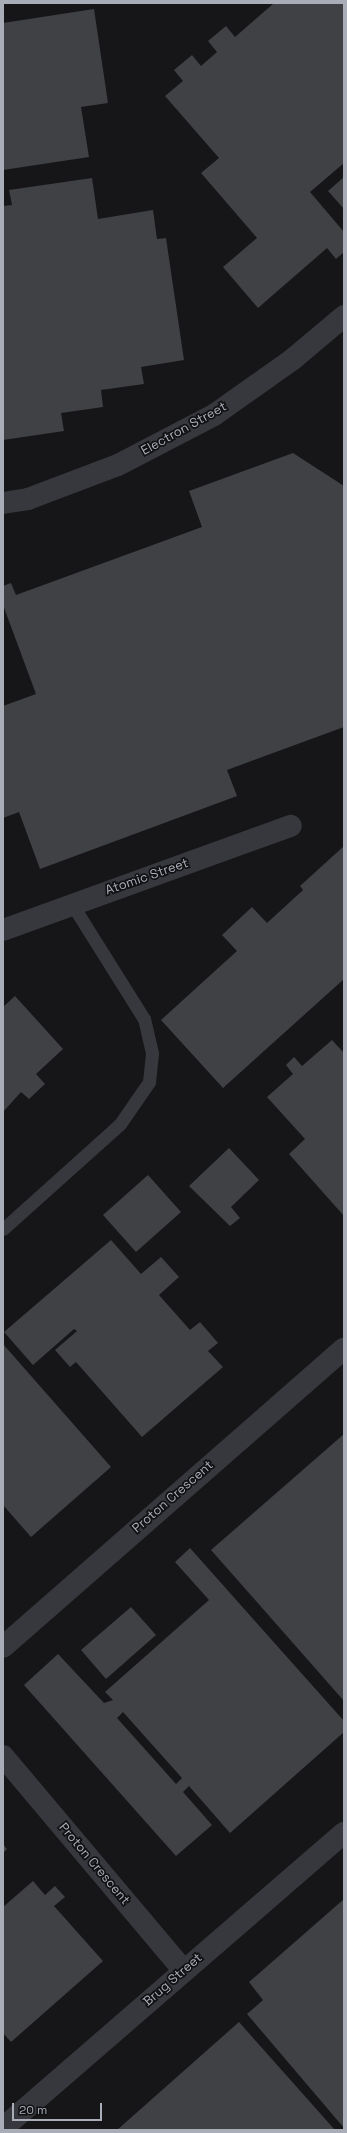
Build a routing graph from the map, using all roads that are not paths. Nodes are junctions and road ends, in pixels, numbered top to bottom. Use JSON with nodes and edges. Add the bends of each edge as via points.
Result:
{"nodes":[{"id":1,"x":344,"y":316,"type":"edge"},
{"id":2,"x":3,"y":503,"type":"edge"},
{"id":3,"x":291,"y":826,"type":"dead end"},
{"id":4,"x":72,"y":904,"type":"junction"},
{"id":5,"x":3,"y":930,"type":"edge"},
{"id":6,"x":3,"y":1229,"type":"edge"},
{"id":7,"x":344,"y":1349,"type":"edge"},
{"id":8,"x":3,"y":1646,"type":"edge"},
{"id":9,"x":3,"y":1756,"type":"edge"},
{"id":10,"x":344,"y":1833,"type":"edge"},
{"id":11,"x":184,"y":1971,"type":"junction"},
{"id":12,"x":3,"y":2128,"type":"edge"}],
"edges":[{"from":1,"to":2,"type":"street","name":"Electron Street","via":[[293,359],[214,415],[118,465],[28,500]]},
{"from":3,"to":4,"type":"street","name":"Atomic Street"},
{"from":4,"to":5,"type":"street","name":"Atomic Street"},
{"from":4,"to":6,"type":"lane","via":[[144,1019],[152,1054],[149,1082],[120,1124]]},
{"from":7,"to":8,"type":"street","name":"Proton Crescent"},
{"from":9,"to":11,"type":"street","name":"Proton Crescent"},
{"from":10,"to":11,"type":"street","name":"Brug Street"},
{"from":11,"to":12,"type":"street","name":"Brug Street"}]}
